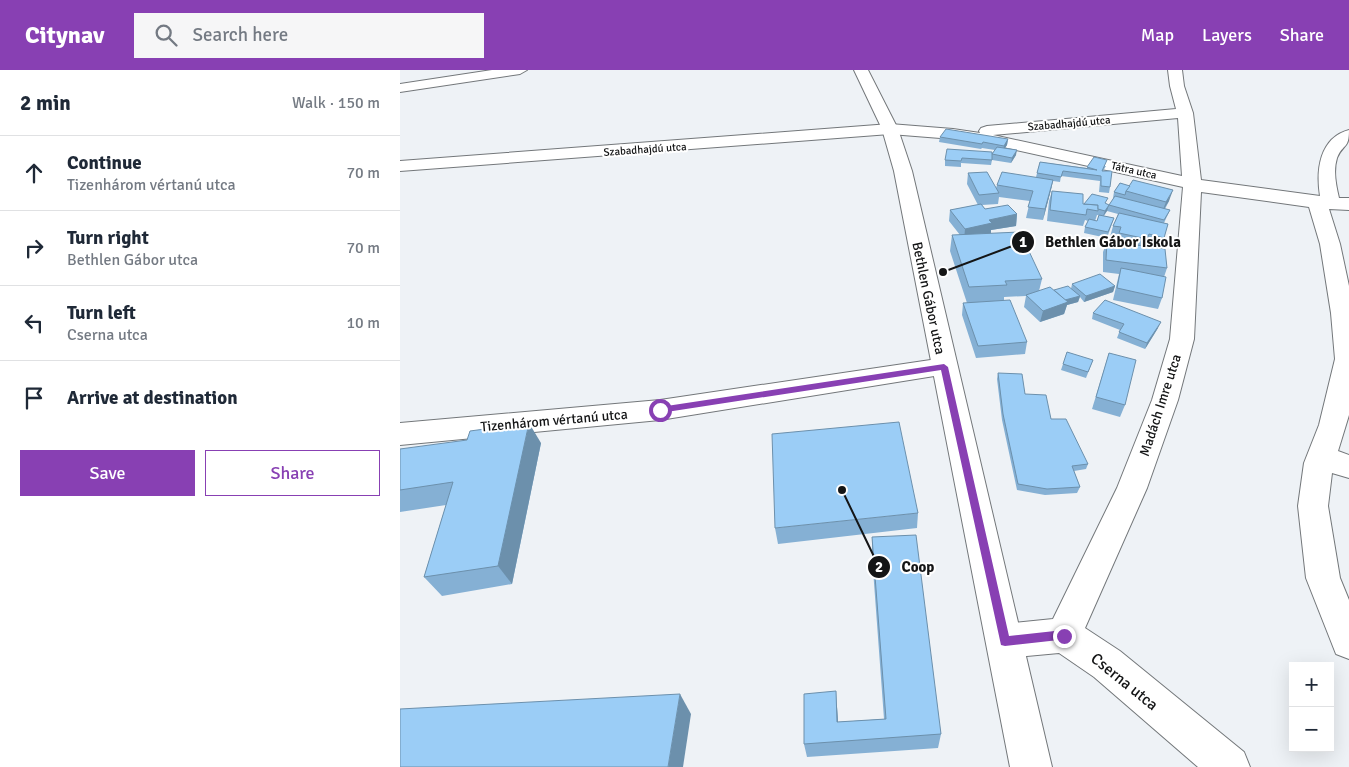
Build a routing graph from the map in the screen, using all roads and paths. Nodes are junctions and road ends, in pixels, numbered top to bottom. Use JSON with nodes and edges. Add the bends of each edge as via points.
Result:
{"nodes":[{"id":1,"x":520,"y":70,"type":"edge"},
{"id":2,"x":861,"y":70,"type":"edge"},
{"id":3,"x":1175,"y":70,"type":"edge"},
{"id":4,"x":400,"y":88,"type":"edge"},
{"id":5,"x":1185,"y":114,"type":"junction"},
{"id":6,"x":890,"y":129,"type":"junction"},
{"id":7,"x":953,"y":134,"type":"junction"},
{"id":8,"x":1349,"y":135,"type":"edge"},
{"id":9,"x":400,"y":166,"type":"edge"},
{"id":10,"x":1192,"y":184,"type":"junction"},
{"id":11,"x":1332,"y":204,"type":"edge"},
{"id":12,"x":944,"y":367,"type":"junction"},
{"id":13,"x":400,"y":434,"type":"edge"},
{"id":14,"x":1322,"y":457,"type":"junction"},
{"id":15,"x":1349,"y":467,"type":"edge"},
{"id":16,"x":1064,"y":636,"type":"junction"},
{"id":17,"x":1005,"y":641,"type":"junction"},
{"id":18,"x":1349,"y":642,"type":"edge"},
{"id":19,"x":1031,"y":767,"type":"edge"},
{"id":20,"x":1229,"y":767,"type":"edge"}],
"edges":[{"from":1,"to":4,"type":"street"},
{"from":2,"to":6,"type":"street","name":"Bethlen Gábor utca"},
{"from":3,"to":5,"type":"street","name":"Madách Imre utca","via":[[1176,86]]},
{"from":5,"to":7,"type":"street","name":"Szabadhajdú utca"},
{"from":5,"to":10,"type":"street","name":"Madách Imre utca"},
{"from":6,"to":7,"type":"street","name":"Tátra utca"},
{"from":6,"to":9,"type":"street","name":"Szabadhajdú utca"},
{"from":6,"to":12,"type":"street","name":"Bethlen Gábor utca"},
{"from":7,"to":10,"type":"street","name":"Tátra utca","via":[[1080,158]]},
{"from":8,"to":11,"type":"street","via":[[1330,154],[1326,167]]},
{"from":10,"to":11,"type":"street","name":"Tátra utca"},
{"from":10,"to":16,"type":"street","name":"Madách Imre utca","via":[[1182,339],[1165,400],[1132,488]]},
{"from":11,"to":14,"type":"street","via":[[1330,244],[1348,359]]},
{"from":12,"to":13,"type":"street","name":"Tizenhárom vértanú utca","via":[[660,410]]},
{"from":12,"to":17,"type":"street","name":"Bethlen Gábor utca"},
{"from":14,"to":15,"type":"street"},
{"from":14,"to":18,"type":"street","via":[[1312,506],[1323,578]]},
{"from":16,"to":17,"type":"street"},
{"from":16,"to":20,"type":"street","name":"Cserna utca","via":[[1107,664]]},
{"from":17,"to":19,"type":"street","name":"Bethlen Gábor utca"}]}
